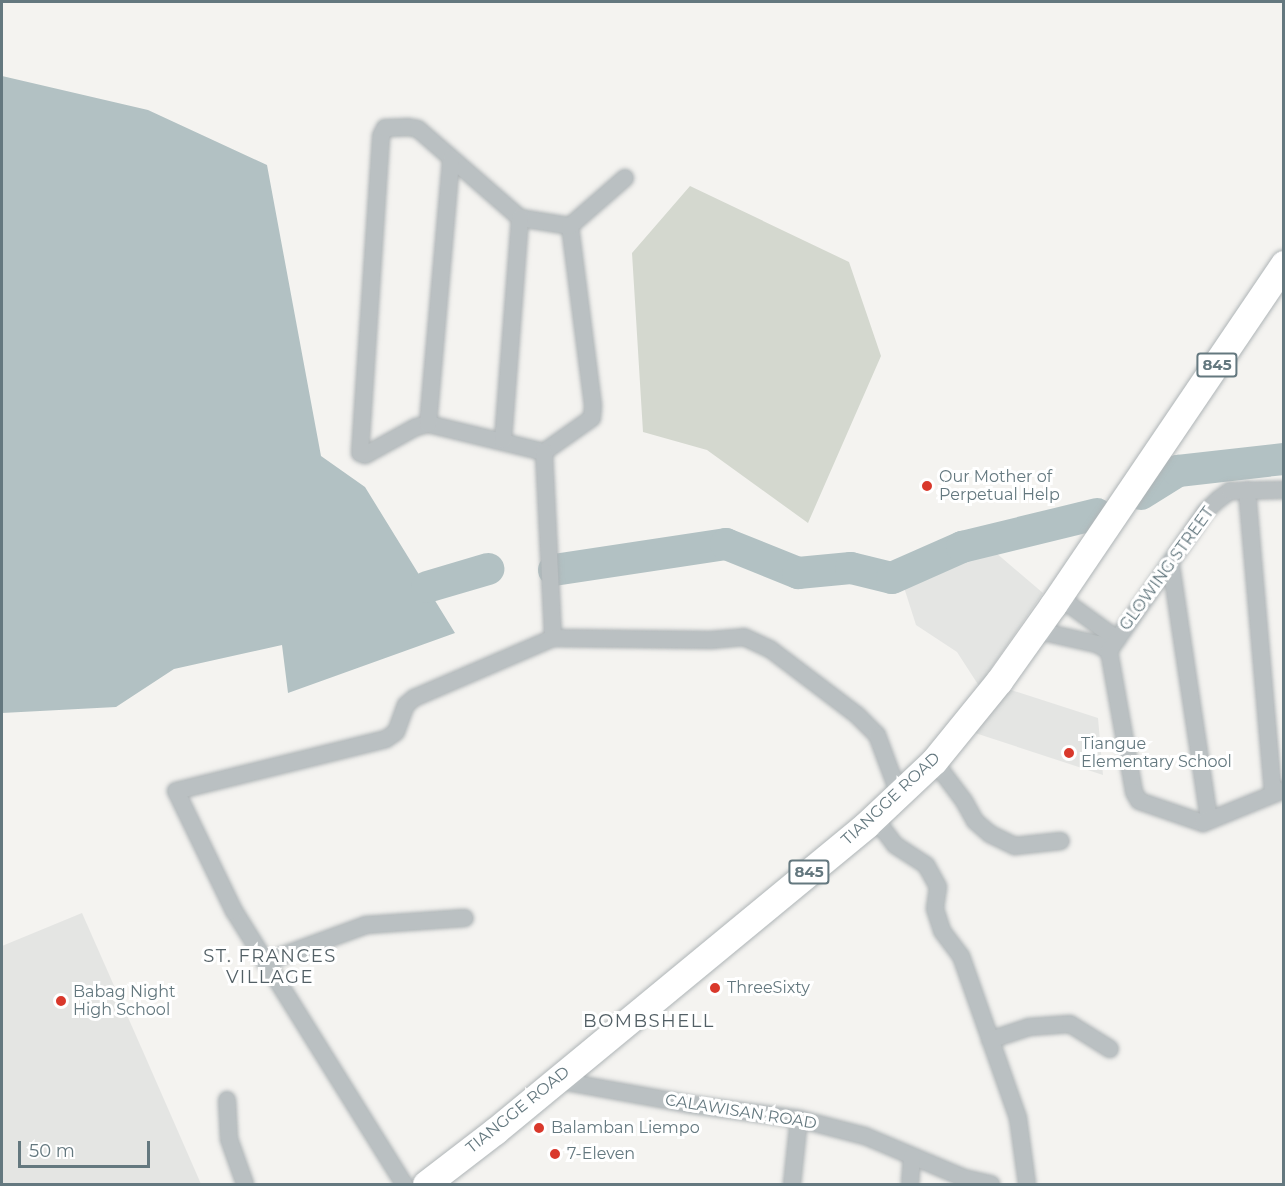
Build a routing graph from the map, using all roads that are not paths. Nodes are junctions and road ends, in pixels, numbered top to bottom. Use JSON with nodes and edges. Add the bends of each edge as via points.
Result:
{"nodes":[{"id":1,"x":451,"y":159,"type":"junction"},
{"id":2,"x":625,"y":178,"type":"dead end"},
{"id":3,"x":520,"y":219,"type":"junction"},
{"id":4,"x":570,"y":225,"type":"junction"},
{"id":5,"x":1284,"y":264,"type":"edge"},
{"id":6,"x":428,"y":424,"type":"junction"},
{"id":7,"x":503,"y":440,"type":"junction"},
{"id":8,"x":544,"y":452,"type":"junction"},
{"id":9,"x":1247,"y":490,"type":"junction"},
{"id":10,"x":1284,"y":490,"type":"edge"},
{"id":11,"x":1171,"y":565,"type":"junction"},
{"id":12,"x":1059,"y":597,"type":"junction"},
{"id":13,"x":1034,"y":630,"type":"junction"},
{"id":14,"x":553,"y":638,"type":"junction"},
{"id":15,"x":1113,"y":645,"type":"junction"},
{"id":16,"x":934,"y":761,"type":"junction"},
{"id":17,"x":1278,"y":792,"type":"edge"},
{"id":18,"x":899,"y":794,"type":"junction"},
{"id":19,"x":874,"y":817,"type":"junction"},
{"id":20,"x":1206,"y":822,"type":"junction"},
{"id":21,"x":1061,"y":841,"type":"dead end"},
{"id":22,"x":465,"y":918,"type":"dead end"},
{"id":23,"x":266,"y":962,"type":"junction"},
{"id":24,"x":990,"y":1040,"type":"junction"},
{"id":25,"x":1110,"y":1049,"type":"dead end"},
{"id":26,"x":555,"y":1080,"type":"junction"},
{"id":27,"x":227,"y":1100,"type":"dead end"},
{"id":28,"x":799,"y":1119,"type":"junction"},
{"id":29,"x":912,"y":1157,"type":"junction"},
{"id":30,"x":245,"y":1185,"type":"edge"},
{"id":31,"x":404,"y":1185,"type":"edge"},
{"id":32,"x":426,"y":1185,"type":"edge"},
{"id":33,"x":792,"y":1185,"type":"edge"},
{"id":34,"x":910,"y":1185,"type":"edge"},
{"id":35,"x":991,"y":1185,"type":"edge"},
{"id":36,"x":1027,"y":1185,"type":"edge"}],
"edges":[{"from":1,"to":3,"type":"street"},
{"from":1,"to":6,"type":"street"},
{"from":1,"to":6,"type":"street","via":[[418,129],[384,128],[360,453],[365,455]]},
{"from":2,"to":4,"type":"street"},
{"from":3,"to":4,"type":"street"},
{"from":3,"to":7,"type":"street"},
{"from":4,"to":8,"type":"street","via":[[592,418]]},
{"from":5,"to":12,"type":"main road","name":"TIANGGE ROAD","number":"845"},
{"from":6,"to":7,"type":"street"},
{"from":7,"to":8,"type":"street"},
{"from":8,"to":14,"type":"street"},
{"from":9,"to":10,"type":"street"},
{"from":9,"to":11,"type":"street","name":"GLOWING STREET","via":[[1230,491],[1206,512]]},
{"from":9,"to":17,"type":"street"},
{"from":11,"to":15,"type":"street","name":"GLOWING STREET"},
{"from":11,"to":20,"type":"street"},
{"from":12,"to":13,"type":"main road","name":"TIANGGE ROAD","number":"845"},
{"from":12,"to":15,"type":"street"},
{"from":13,"to":15,"type":"street"},
{"from":13,"to":16,"type":"main road","name":"TIANGGE ROAD","number":"845","via":[[999,681]]},
{"from":14,"to":18,"type":"street","via":[[744,637],[770,649],[857,715],[877,735]]},
{"from":14,"to":23,"type":"street","via":[[414,698],[406,705],[396,732],[386,739],[176,791],[234,911]]},
{"from":15,"to":20,"type":"street","via":[[1134,792],[1139,801]]},
{"from":16,"to":18,"type":"main road","name":"TIANGGE ROAD","number":"845"},
{"from":16,"to":21,"type":"street","via":[[975,821],[990,834],[1015,846]]},
{"from":17,"to":20,"type":"street"},
{"from":18,"to":19,"type":"main road","name":"TIANGGE ROAD","number":"845"},
{"from":19,"to":24,"type":"street","via":[[895,845],[926,865],[938,887],[935,909],[942,931],[961,956]]},
{"from":19,"to":26,"type":"main road","name":"TIANGGE ROAD","number":"845"},
{"from":22,"to":23,"type":"street","via":[[366,925]]},
{"from":23,"to":31,"type":"street"},
{"from":24,"to":25,"type":"street","via":[[1029,1027],[1070,1024]]},
{"from":24,"to":36,"type":"street","via":[[1018,1118]]},
{"from":26,"to":28,"type":"street","name":"CALAWISAN ROAD"},
{"from":26,"to":32,"type":"main road","name":"TIANGGE ROAD","number":"845"},
{"from":27,"to":30,"type":"street","via":[[229,1139]]},
{"from":28,"to":29,"type":"street","name":"CALAWISAN ROAD","via":[[865,1136]]},
{"from":28,"to":33,"type":"street"},
{"from":29,"to":34,"type":"street"},
{"from":29,"to":35,"type":"street","name":"CALAWISAN ROAD"}]}
